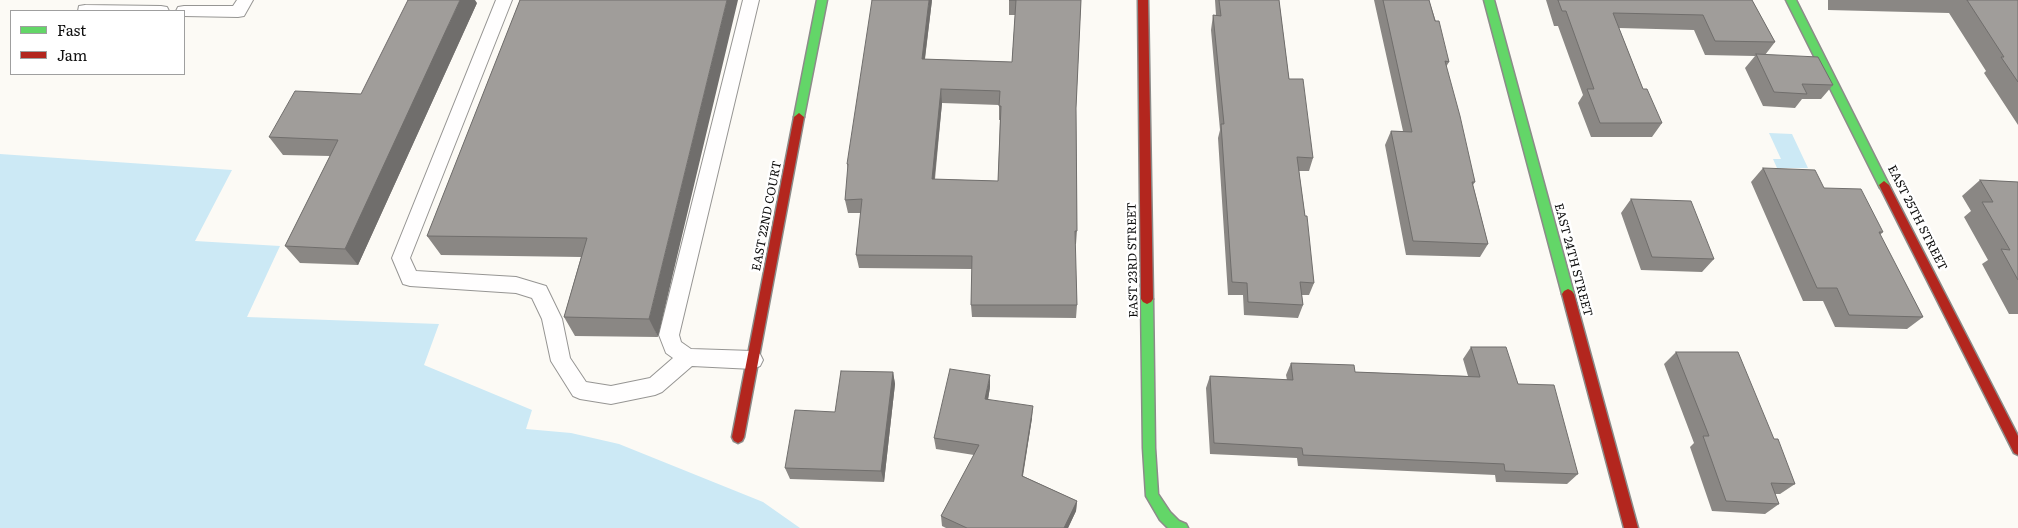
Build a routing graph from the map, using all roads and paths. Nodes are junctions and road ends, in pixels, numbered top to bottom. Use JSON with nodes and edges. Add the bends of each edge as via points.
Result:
{"nodes":[{"id":1,"x":246,"y":0,"type":"edge"},
{"id":2,"x":504,"y":0,"type":"edge"},
{"id":3,"x":751,"y":0,"type":"edge"},
{"id":4,"x":822,"y":0,"type":"edge"},
{"id":5,"x":1143,"y":0,"type":"edge"},
{"id":6,"x":1489,"y":0,"type":"edge"},
{"id":7,"x":1791,"y":0,"type":"edge"},
{"id":8,"x":185,"y":12,"type":"edge"},
{"id":9,"x":688,"y":356,"type":"junction"},
{"id":10,"x":753,"y":360,"type":"junction"},
{"id":11,"x":738,"y":437,"type":"dead end"},
{"id":12,"x":2018,"y":449,"type":"edge"},
{"id":13,"x":1181,"y":528,"type":"edge"},
{"id":14,"x":1631,"y":528,"type":"edge"}],
"edges":[{"from":1,"to":8,"type":"lane","via":[[238,12]]},
{"from":2,"to":9,"type":"lane","via":[[401,258],[410,278],[516,285],[539,292],[552,319],[561,361],[580,390],[612,395],[655,386]]},
{"from":3,"to":9,"type":"lane","via":[[668,335],[673,347]]},
{"from":4,"to":10,"type":"street","name":"EAST 22ND COURT"},
{"from":5,"to":13,"type":"street","name":"EAST 23RD STREET","via":[[1152,496],[1165,516]]},
{"from":6,"to":14,"type":"street","name":"EAST 24TH STREET"},
{"from":7,"to":12,"type":"street","name":"EAST 25TH STREET"},
{"from":9,"to":10,"type":"lane"},
{"from":10,"to":11,"type":"street","name":"EAST 22ND COURT"}]}
